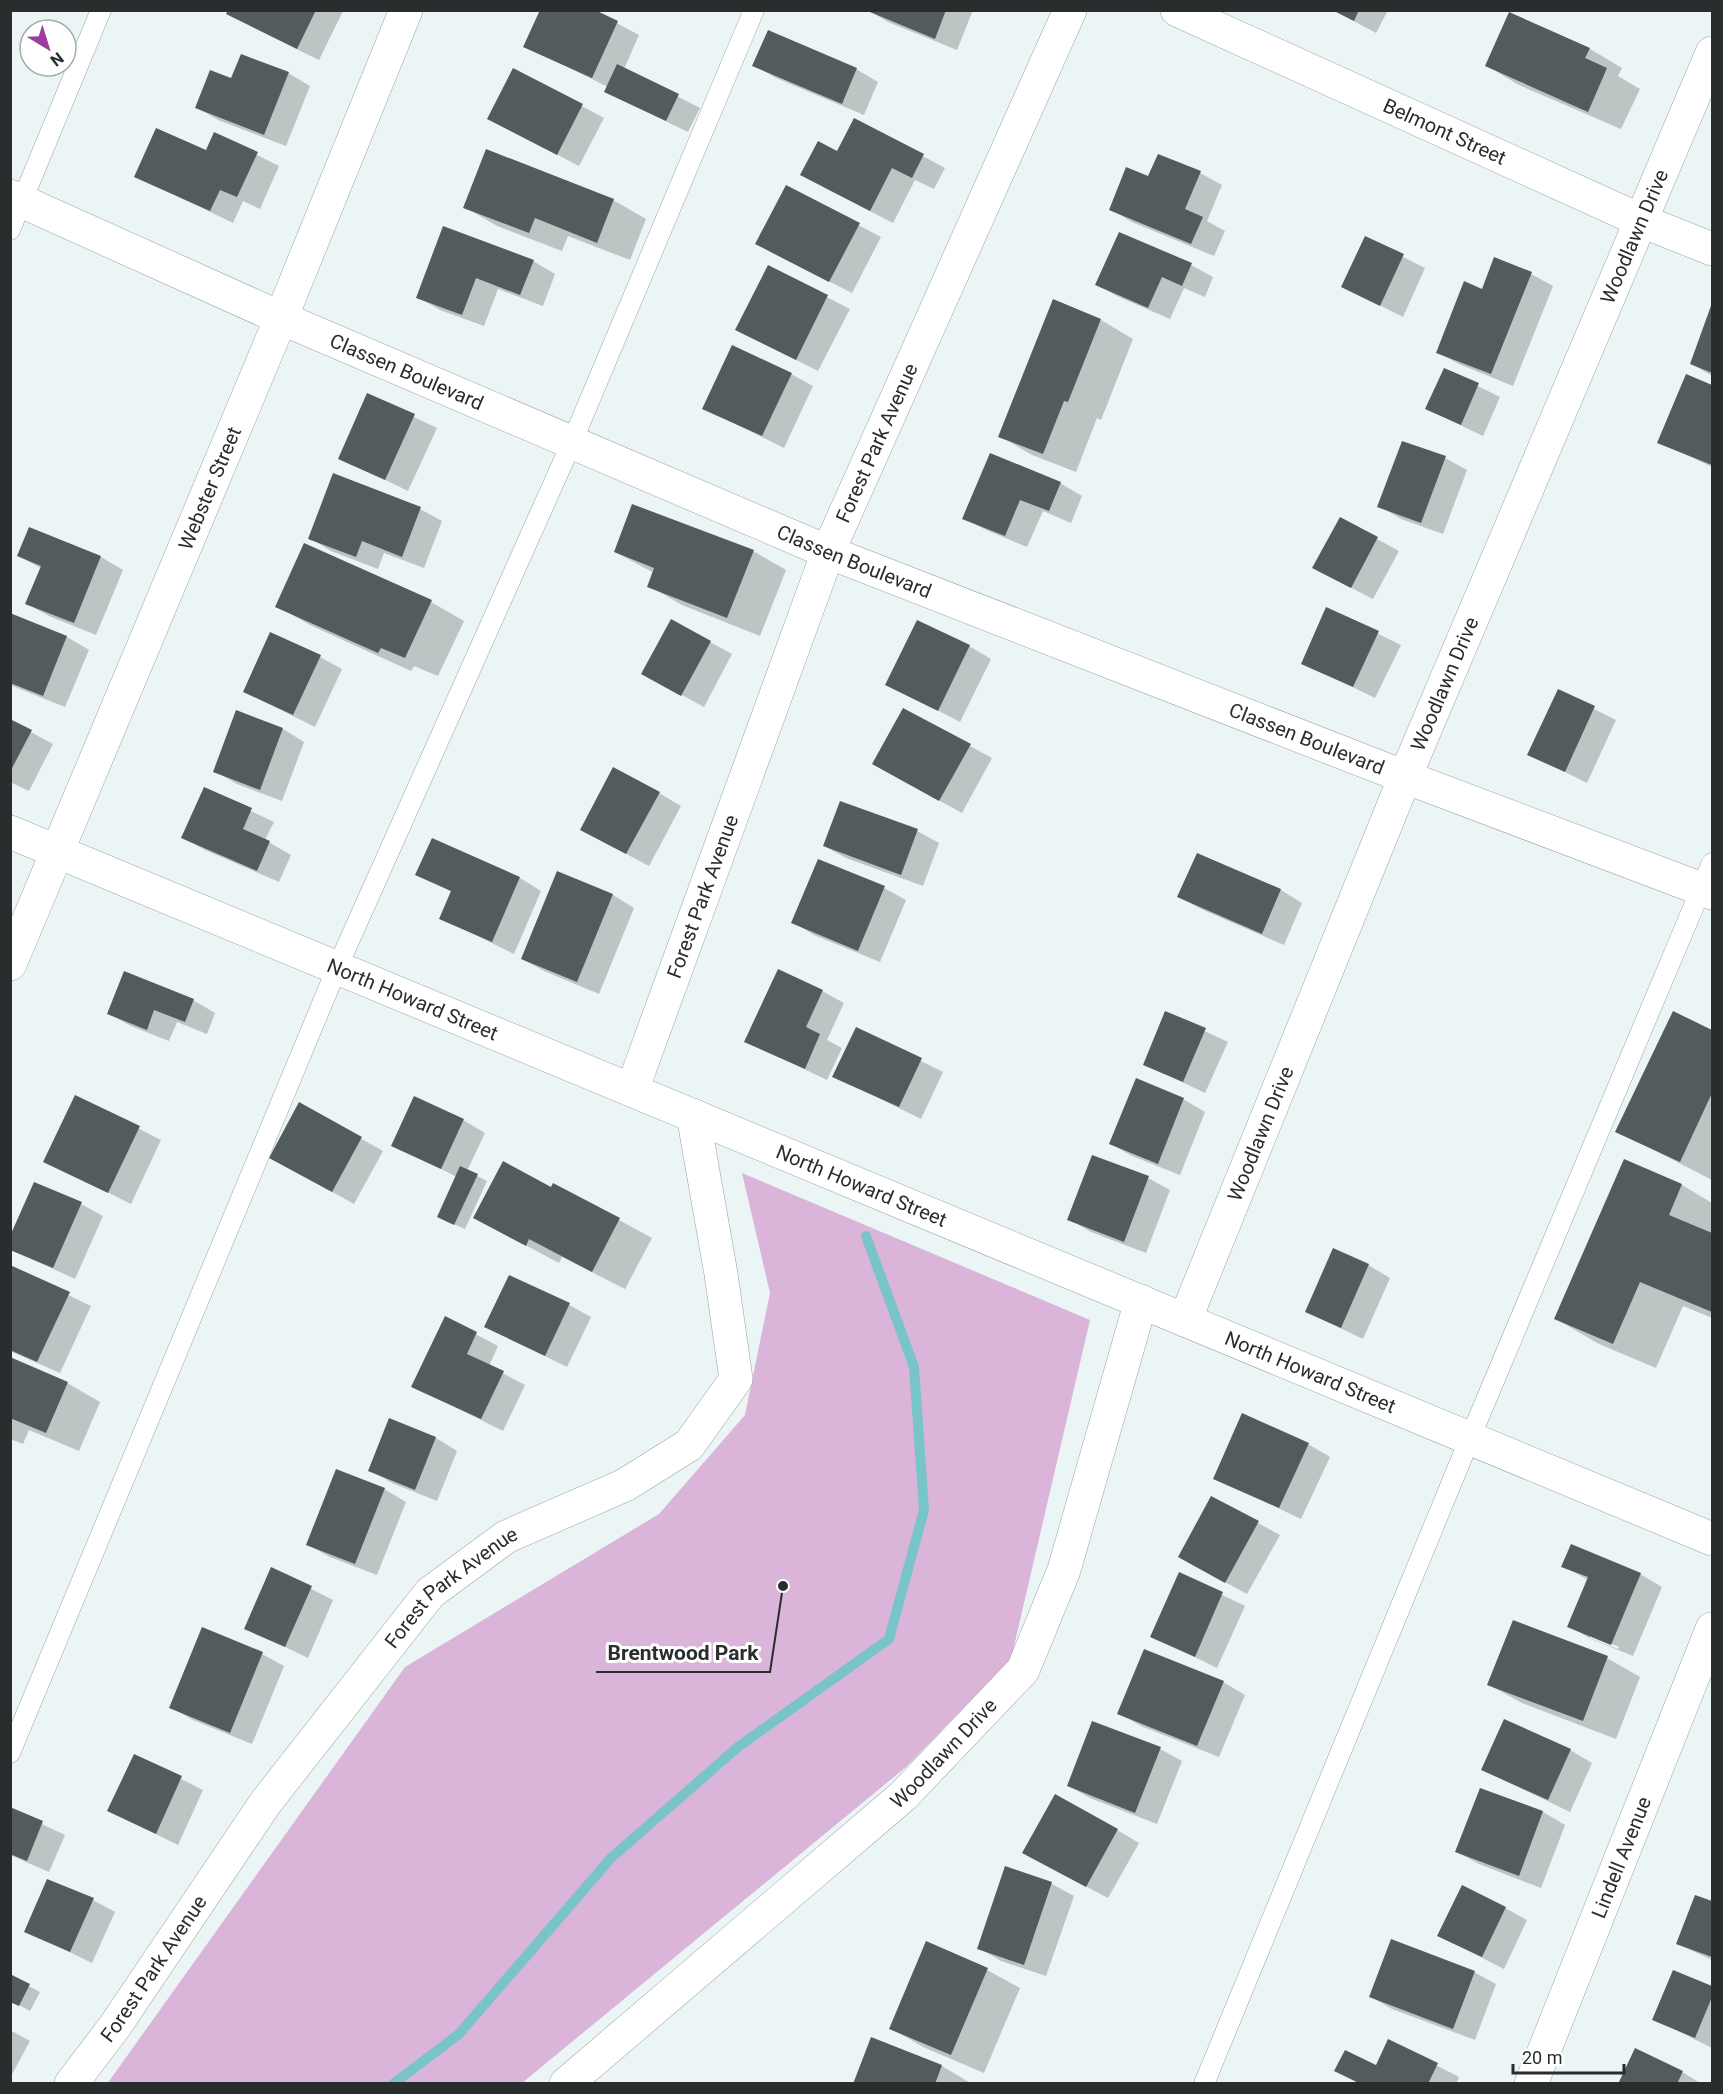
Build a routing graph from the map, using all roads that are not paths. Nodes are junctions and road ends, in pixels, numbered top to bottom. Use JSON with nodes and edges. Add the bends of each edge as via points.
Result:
{"nodes":[{"id":1,"x":101,"y":10,"type":"edge"},
{"id":2,"x":406,"y":10,"type":"edge"},
{"id":3,"x":754,"y":10,"type":"edge"},
{"id":4,"x":1070,"y":10,"type":"edge"},
{"id":5,"x":1177,"y":10,"type":"edge"},
{"id":6,"x":1713,"y":53,"type":"edge"},
{"id":7,"x":14,"y":210,"type":"edge"},
{"id":8,"x":1642,"y":221,"type":"junction"},
{"id":9,"x":1713,"y":249,"type":"edge"},
{"id":10,"x":281,"y":318,"type":"junction"},
{"id":11,"x":572,"y":442,"type":"junction"},
{"id":12,"x":828,"y":552,"type":"junction"},
{"id":13,"x":1405,"y":777,"type":"junction"},
{"id":14,"x":10,"y":832,"type":"edge"},
{"id":15,"x":57,"y":851,"type":"junction"},
{"id":16,"x":1709,"y":882,"type":"edge"},
{"id":17,"x":10,"y":964,"type":"edge"},
{"id":18,"x":337,"y":968,"type":"junction"},
{"id":19,"x":632,"y":1090,"type":"junction"},
{"id":20,"x":693,"y":1115,"type":"junction"},
{"id":21,"x":1141,"y":1301,"type":"junction"},
{"id":22,"x":1185,"y":1320,"type":"junction"},
{"id":23,"x":1470,"y":1438,"type":"junction"},
{"id":24,"x":1713,"y":1539,"type":"edge"},
{"id":25,"x":1713,"y":1629,"type":"edge"},
{"id":26,"x":10,"y":1753,"type":"edge"},
{"id":27,"x":71,"y":2084,"type":"edge"},
{"id":28,"x":566,"y":2084,"type":"edge"},
{"id":29,"x":1204,"y":2084,"type":"edge"},
{"id":30,"x":1530,"y":2084,"type":"edge"}],
"edges":[{"from":1,"to":7,"type":"lane"},
{"from":2,"to":10,"type":"street","name":"Webster Street"},
{"from":3,"to":11,"type":"lane"},
{"from":4,"to":12,"type":"street","name":"Forest Park Avenue"},
{"from":5,"to":8,"type":"street","name":"Belmont Street"},
{"from":6,"to":8,"type":"street","name":"Woodlawn Drive"},
{"from":7,"to":10,"type":"street","name":"Classen Boulevard"},
{"from":8,"to":9,"type":"street","name":"Belmont Street"},
{"from":8,"to":13,"type":"street","name":"Woodlawn Drive"},
{"from":10,"to":11,"type":"street","name":"Classen Boulevard"},
{"from":10,"to":15,"type":"street","name":"Webster Street"},
{"from":11,"to":12,"type":"street","name":"Classen Boulevard"},
{"from":11,"to":18,"type":"lane"},
{"from":12,"to":13,"type":"street","name":"Classen Boulevard"},
{"from":12,"to":19,"type":"street","name":"Forest Park Avenue"},
{"from":13,"to":16,"type":"street","name":"Classen Boulevard"},
{"from":13,"to":22,"type":"street","name":"Woodlawn Drive"},
{"from":14,"to":15,"type":"street","name":"North Howard Street"},
{"from":15,"to":17,"type":"street","name":"Webster Street"},
{"from":15,"to":18,"type":"street","name":"North Howard Street"},
{"from":16,"to":23,"type":"lane"},
{"from":18,"to":19,"type":"street","name":"North Howard Street"},
{"from":18,"to":26,"type":"lane"},
{"from":19,"to":20,"type":"street","name":"North Howard Street"},
{"from":20,"to":21,"type":"street","name":"North Howard Street"},
{"from":20,"to":27,"type":"street","name":"Forest Park Avenue","via":[[736,1379],[689,1446],[625,1485],[506,1536],[430,1593],[266,1802],[115,2026]]},
{"from":21,"to":22,"type":"street","name":"North Howard Street"},
{"from":21,"to":28,"type":"street","name":"Woodlawn Drive","via":[[1064,1570],[1023,1670],[903,1796]]},
{"from":22,"to":23,"type":"street","name":"North Howard Street"},
{"from":23,"to":24,"type":"street","name":"North Howard Street"},
{"from":23,"to":29,"type":"lane"},
{"from":25,"to":30,"type":"street","name":"Lindell Avenue"}]}
